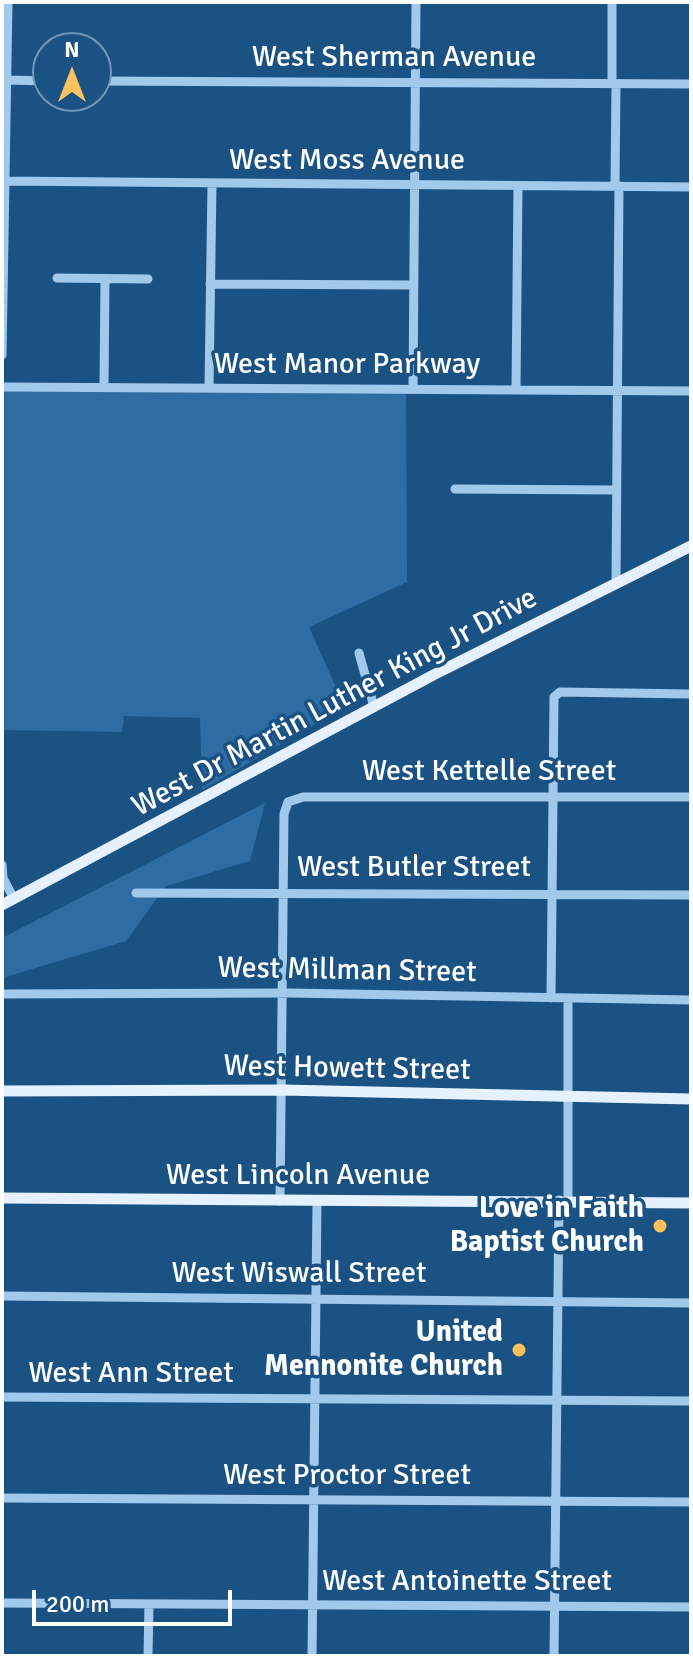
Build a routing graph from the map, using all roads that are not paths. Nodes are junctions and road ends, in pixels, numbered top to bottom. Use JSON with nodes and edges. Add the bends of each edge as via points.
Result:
{"nodes":[{"id":1,"x":8,"y":2,"type":"edge"},
{"id":2,"x":416,"y":2,"type":"edge"},
{"id":3,"x":612,"y":2,"type":"edge"},
{"id":4,"x":4,"y":26,"type":"edge"},
{"id":5,"x":7,"y":80,"type":"junction"},
{"id":6,"x":32,"y":81,"type":"edge"},
{"id":7,"x":112,"y":81,"type":"edge"},
{"id":8,"x":415,"y":83,"type":"junction"},
{"id":9,"x":614,"y":84,"type":"junction"},
{"id":10,"x":691,"y":84,"type":"edge"},
{"id":11,"x":4,"y":102,"type":"edge"},
{"id":12,"x":3,"y":181,"type":"edge"},
{"id":13,"x":212,"y":184,"type":"junction"},
{"id":14,"x":414,"y":185,"type":"junction"},
{"id":15,"x":518,"y":186,"type":"junction"},
{"id":16,"x":617,"y":186,"type":"junction"},
{"id":17,"x":691,"y":187,"type":"edge"},
{"id":18,"x":57,"y":278,"type":"dead end"},
{"id":19,"x":105,"y":279,"type":"junction"},
{"id":20,"x":148,"y":279,"type":"dead end"},
{"id":21,"x":210,"y":284,"type":"junction"},
{"id":22,"x":414,"y":285,"type":"junction"},
{"id":23,"x":2,"y":313,"type":"edge"},
{"id":24,"x":2,"y":355,"type":"edge"},
{"id":25,"x":2,"y":387,"type":"edge"},
{"id":26,"x":104,"y":387,"type":"junction"},
{"id":27,"x":209,"y":388,"type":"junction"},
{"id":28,"x":413,"y":389,"type":"junction"},
{"id":29,"x":516,"y":390,"type":"junction"},
{"id":30,"x":616,"y":391,"type":"junction"},
{"id":31,"x":691,"y":391,"type":"edge"},
{"id":32,"x":455,"y":489,"type":"dead end"},
{"id":33,"x":614,"y":490,"type":"junction"},
{"id":34,"x":691,"y":546,"type":"edge"},
{"id":35,"x":616,"y":582,"type":"junction"},
{"id":36,"x":359,"y":653,"type":"dead end"},
{"id":37,"x":691,"y":694,"type":"edge"},
{"id":38,"x":374,"y":707,"type":"junction"},
{"id":39,"x":554,"y":796,"type":"junction"},
{"id":40,"x":691,"y":797,"type":"edge"},
{"id":41,"x":2,"y":865,"type":"edge"},
{"id":42,"x":284,"y":891,"type":"junction"},
{"id":43,"x":136,"y":893,"type":"dead end"},
{"id":44,"x":552,"y":893,"type":"junction"},
{"id":45,"x":691,"y":895,"type":"edge"},
{"id":46,"x":14,"y":899,"type":"junction"},
{"id":47,"x":2,"y":905,"type":"edge"},
{"id":48,"x":282,"y":993,"type":"junction"},
{"id":49,"x":2,"y":994,"type":"edge"},
{"id":50,"x":551,"y":998,"type":"junction"},
{"id":51,"x":568,"y":998,"type":"junction"},
{"id":52,"x":691,"y":1000,"type":"edge"},
{"id":53,"x":282,"y":1090,"type":"junction"},
{"id":54,"x":2,"y":1091,"type":"edge"},
{"id":55,"x":568,"y":1096,"type":"junction"},
{"id":56,"x":691,"y":1099,"type":"edge"},
{"id":57,"x":2,"y":1198,"type":"edge"},
{"id":58,"x":564,"y":1200,"type":"junction"},
{"id":59,"x":280,"y":1201,"type":"junction"},
{"id":60,"x":317,"y":1201,"type":"junction"},
{"id":61,"x":691,"y":1203,"type":"edge"},
{"id":62,"x":2,"y":1296,"type":"edge"},
{"id":63,"x":316,"y":1297,"type":"junction"},
{"id":64,"x":558,"y":1300,"type":"junction"},
{"id":65,"x":691,"y":1303,"type":"edge"},
{"id":66,"x":2,"y":1397,"type":"edge"},
{"id":67,"x":315,"y":1398,"type":"junction"},
{"id":68,"x":557,"y":1400,"type":"junction"},
{"id":69,"x":691,"y":1401,"type":"edge"},
{"id":70,"x":2,"y":1498,"type":"edge"},
{"id":71,"x":314,"y":1500,"type":"junction"},
{"id":72,"x":555,"y":1501,"type":"junction"},
{"id":73,"x":691,"y":1502,"type":"edge"},
{"id":74,"x":2,"y":1603,"type":"edge"},
{"id":75,"x":149,"y":1604,"type":"junction"},
{"id":76,"x":312,"y":1605,"type":"junction"},
{"id":77,"x":555,"y":1606,"type":"junction"},
{"id":78,"x":691,"y":1607,"type":"edge"},
{"id":79,"x":148,"y":1656,"type":"edge"},
{"id":80,"x":312,"y":1656,"type":"edge"},
{"id":81,"x":554,"y":1656,"type":"edge"}],
"edges":[{"from":1,"to":4,"type":"street"},
{"from":2,"to":8,"type":"street"},
{"from":3,"to":9,"type":"street"},
{"from":4,"to":5,"type":"street"},
{"from":5,"to":6,"type":"street"},
{"from":5,"to":11,"type":"street"},
{"from":7,"to":8,"type":"street","name":"West Sherman Avenue"},
{"from":8,"to":9,"type":"street","name":"West Sherman Avenue"},
{"from":8,"to":14,"type":"street"},
{"from":9,"to":10,"type":"street","name":"West Sherman Avenue"},
{"from":9,"to":16,"type":"street"},
{"from":11,"to":12,"type":"street"},
{"from":12,"to":13,"type":"street","name":"West Moss Avenue"},
{"from":12,"to":23,"type":"street"},
{"from":13,"to":14,"type":"street","name":"West Moss Avenue"},
{"from":13,"to":21,"type":"street"},
{"from":14,"to":15,"type":"street","name":"West Moss Avenue"},
{"from":14,"to":22,"type":"street"},
{"from":15,"to":16,"type":"street","name":"West Moss Avenue"},
{"from":15,"to":29,"type":"street"},
{"from":16,"to":17,"type":"street","name":"West Moss Avenue"},
{"from":16,"to":30,"type":"street"},
{"from":18,"to":19,"type":"street"},
{"from":19,"to":20,"type":"street"},
{"from":19,"to":26,"type":"street"},
{"from":21,"to":22,"type":"street"},
{"from":21,"to":27,"type":"street"},
{"from":22,"to":28,"type":"street"},
{"from":23,"to":24,"type":"street"},
{"from":25,"to":26,"type":"street","name":"West Manor Parkway"},
{"from":26,"to":27,"type":"street","name":"West Manor Parkway"},
{"from":27,"to":28,"type":"street","name":"West Manor Parkway"},
{"from":28,"to":29,"type":"street","name":"West Manor Parkway"},
{"from":29,"to":30,"type":"street","name":"West Manor Parkway"},
{"from":30,"to":31,"type":"street","name":"West Manor Parkway"},
{"from":30,"to":33,"type":"street"},
{"from":32,"to":33,"type":"street"},
{"from":33,"to":35,"type":"street"},
{"from":34,"to":35,"type":"main road","name":"West Dr Martin Luther King Jr Drive"},
{"from":35,"to":38,"type":"main road","name":"West Dr Martin Luther King Jr Drive"},
{"from":36,"to":38,"type":"street"},
{"from":37,"to":39,"type":"street","via":[[556,694]]},
{"from":38,"to":46,"type":"main road","name":"West Dr Martin Luther King Jr Drive"},
{"from":39,"to":40,"type":"street","name":"West Kettelle Street"},
{"from":39,"to":42,"type":"street","name":"West Kettelle Street","via":[[303,797],[288,802]]},
{"from":39,"to":44,"type":"street"},
{"from":41,"to":46,"type":"street"},
{"from":42,"to":43,"type":"street","name":"West Butler Street"},
{"from":42,"to":44,"type":"street","name":"West Butler Street"},
{"from":42,"to":48,"type":"street"},
{"from":44,"to":45,"type":"street","name":"West Butler Street"},
{"from":44,"to":50,"type":"street"},
{"from":46,"to":47,"type":"main road","name":"West Dr Martin Luther King Jr Drive"},
{"from":48,"to":49,"type":"street","name":"West Millman Street"},
{"from":48,"to":50,"type":"street","name":"West Millman Street"},
{"from":48,"to":53,"type":"street"},
{"from":50,"to":51,"type":"street","name":"West Millman Street"},
{"from":51,"to":52,"type":"street","name":"West Millman Street"},
{"from":51,"to":55,"type":"street"},
{"from":53,"to":54,"type":"main road","name":"West Howett Street"},
{"from":53,"to":55,"type":"main road","name":"West Howett Street"},
{"from":53,"to":59,"type":"street"},
{"from":55,"to":56,"type":"main road","name":"West Howett Street"},
{"from":55,"to":58,"type":"street"},
{"from":57,"to":59,"type":"main road","name":"West Lincoln Avenue"},
{"from":58,"to":60,"type":"main road","name":"West Lincoln Avenue"},
{"from":58,"to":61,"type":"main road","name":"West Lincoln Avenue"},
{"from":58,"to":64,"type":"street"},
{"from":59,"to":60,"type":"main road","name":"West Lincoln Avenue"},
{"from":60,"to":63,"type":"street"},
{"from":62,"to":63,"type":"street","name":"West Wiswall Street"},
{"from":63,"to":64,"type":"street","name":"West Wiswall Street"},
{"from":63,"to":67,"type":"street"},
{"from":64,"to":65,"type":"street","name":"West Wiswall Street"},
{"from":64,"to":68,"type":"street"},
{"from":66,"to":67,"type":"street","name":"West Ann Street"},
{"from":67,"to":68,"type":"street","name":"West Ann Street"},
{"from":67,"to":71,"type":"street"},
{"from":68,"to":69,"type":"street","name":"West Ann Street"},
{"from":68,"to":72,"type":"street"},
{"from":70,"to":71,"type":"street","name":"West Proctor Street"},
{"from":71,"to":72,"type":"street","name":"West Proctor Street"},
{"from":71,"to":76,"type":"street"},
{"from":72,"to":73,"type":"street","name":"West Proctor Street"},
{"from":72,"to":77,"type":"street"},
{"from":74,"to":75,"type":"street","name":"West Antoinette Street"},
{"from":75,"to":76,"type":"street","name":"West Antoinette Street"},
{"from":75,"to":79,"type":"street"},
{"from":76,"to":77,"type":"street","name":"West Antoinette Street"},
{"from":76,"to":80,"type":"street"},
{"from":77,"to":78,"type":"street","name":"West Antoinette Street"},
{"from":77,"to":81,"type":"street"}]}
